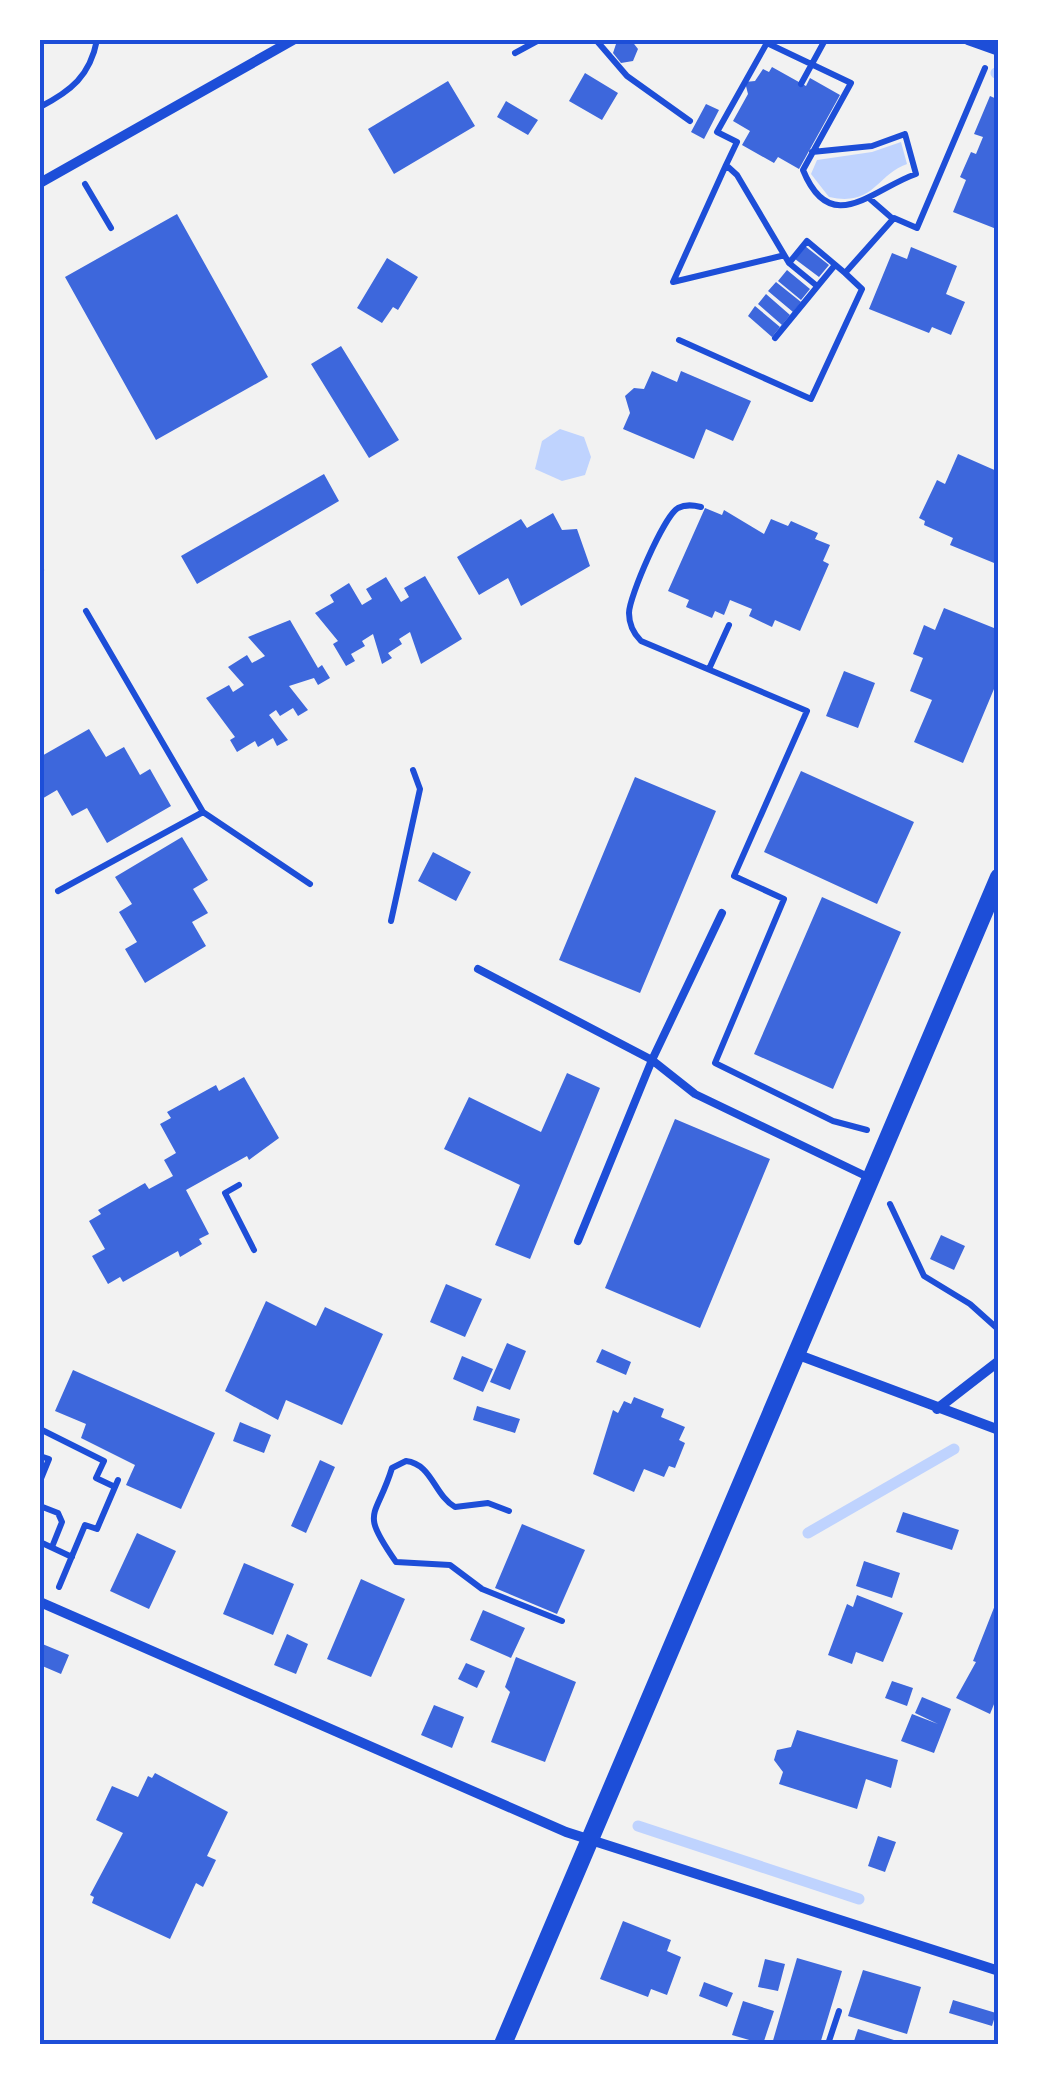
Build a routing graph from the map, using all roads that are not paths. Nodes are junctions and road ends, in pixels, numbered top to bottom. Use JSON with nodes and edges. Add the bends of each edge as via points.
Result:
{"nodes":[{"id":1,"x":293,"y":40,"type":"edge"},
{"id":2,"x":968,"y":40,"type":"edge"},
{"id":3,"x":999,"y":50,"type":"edge"},
{"id":4,"x":40,"y":183,"type":"edge"},
{"id":5,"x":999,"y":876,"type":"edge"},
{"id":6,"x":722,"y":914,"type":"dead end"},
{"id":7,"x":478,"y":969,"type":"dead end"},
{"id":8,"x":652,"y":1060,"type":"junction"},
{"id":9,"x":872,"y":1179,"type":"junction"},
{"id":10,"x":578,"y":1242,"type":"dead end"},
{"id":11,"x":796,"y":1354,"type":"junction"},
{"id":12,"x":999,"y":1361,"type":"edge"},
{"id":13,"x":936,"y":1410,"type":"junction"},
{"id":14,"x":999,"y":1430,"type":"edge"},
{"id":15,"x":40,"y":1602,"type":"edge"},
{"id":16,"x":591,"y":1840,"type":"junction"},
{"id":17,"x":999,"y":1971,"type":"edge"},
{"id":18,"x":503,"y":2044,"type":"edge"}],
"edges":[{"from":1,"to":4,"type":"street"},
{"from":2,"to":3,"type":"street"},
{"from":5,"to":9,"type":"street"},
{"from":6,"to":8,"type":"lane"},
{"from":7,"to":8,"type":"lane"},
{"from":8,"to":9,"type":"lane","via":[[695,1094]]},
{"from":8,"to":10,"type":"lane"},
{"from":9,"to":11,"type":"street"},
{"from":11,"to":13,"type":"street"},
{"from":11,"to":16,"type":"street"},
{"from":12,"to":13,"type":"street"},
{"from":13,"to":14,"type":"street"},
{"from":15,"to":16,"type":"street"},
{"from":16,"to":17,"type":"street"},
{"from":16,"to":18,"type":"street"}]}
